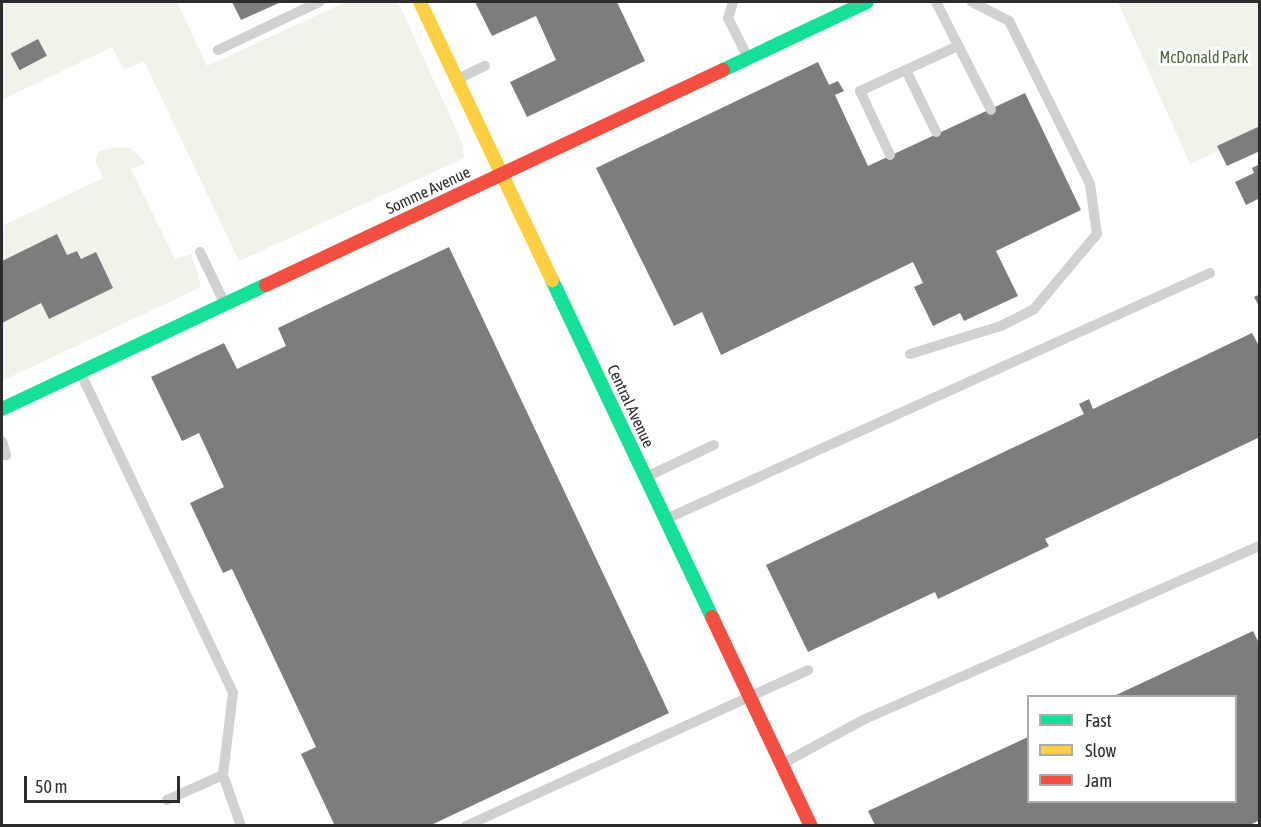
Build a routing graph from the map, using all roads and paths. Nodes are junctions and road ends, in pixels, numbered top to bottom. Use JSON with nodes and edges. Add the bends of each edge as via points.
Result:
{"nodes":[{"id":1,"x":319,"y":2,"type":"edge"},
{"id":2,"x":420,"y":2,"type":"edge"},
{"id":3,"x":733,"y":2,"type":"edge"},
{"id":4,"x":867,"y":2,"type":"edge"},
{"id":5,"x":936,"y":2,"type":"edge"},
{"id":6,"x":972,"y":2,"type":"edge"},
{"id":7,"x":958,"y":46,"type":"junction"},
{"id":8,"x":218,"y":50,"type":"dead end"},
{"id":9,"x":748,"y":58,"type":"junction"},
{"id":10,"x":485,"y":66,"type":"dead end"},
{"id":11,"x":906,"y":70,"type":"junction"},
{"id":12,"x":457,"y":79,"type":"junction"},
{"id":13,"x":991,"y":110,"type":"dead end"},
{"id":14,"x":936,"y":132,"type":"dead end"},
{"id":15,"x":890,"y":155,"type":"dead end"},
{"id":16,"x":502,"y":174,"type":"junction"},
{"id":17,"x":200,"y":252,"type":"dead end"},
{"id":18,"x":1210,"y":273,"type":"dead end"},
{"id":19,"x":224,"y":302,"type":"junction"},
{"id":20,"x":910,"y":354,"type":"dead end"},
{"id":21,"x":79,"y":371,"type":"junction"},
{"id":22,"x":2,"y":409,"type":"edge"},
{"id":23,"x":2,"y":441,"type":"edge"},
{"id":24,"x":714,"y":445,"type":"dead end"},
{"id":25,"x":6,"y":455,"type":"dead end"},
{"id":26,"x":646,"y":477,"type":"junction"},
{"id":27,"x":666,"y":519,"type":"junction"},
{"id":28,"x":1260,"y":546,"type":"edge"},
{"id":29,"x":808,"y":670,"type":"dead end"},
{"id":30,"x":751,"y":698,"type":"junction"},
{"id":31,"x":782,"y":764,"type":"junction"},
{"id":32,"x":222,"y":775,"type":"junction"},
{"id":33,"x":167,"y":800,"type":"dead end"},
{"id":34,"x":241,"y":825,"type":"edge"},
{"id":35,"x":466,"y":825,"type":"edge"},
{"id":36,"x":811,"y":825,"type":"edge"}],
"edges":[{"from":1,"to":8,"type":"lane"},
{"from":2,"to":12,"type":"street","name":"Central Avenue"},
{"from":3,"to":9,"type":"lane","via":[[728,18]]},
{"from":4,"to":9,"type":"street","name":"Somme Avenue"},
{"from":5,"to":7,"type":"lane"},
{"from":6,"to":20,"type":"lane","via":[[1009,21],[1090,184],[1097,234],[1034,309],[1001,326]]},
{"from":7,"to":11,"type":"lane"},
{"from":7,"to":13,"type":"lane"},
{"from":9,"to":16,"type":"street","name":"Somme Avenue"},
{"from":10,"to":12,"type":"lane"},
{"from":11,"to":14,"type":"lane"},
{"from":11,"to":15,"type":"lane","via":[[860,91]]},
{"from":12,"to":16,"type":"street","name":"Central Avenue"},
{"from":16,"to":19,"type":"street","name":"Somme Avenue"},
{"from":16,"to":26,"type":"street","name":"Central Avenue"},
{"from":17,"to":19,"type":"lane"},
{"from":18,"to":27,"type":"lane"},
{"from":19,"to":21,"type":"street","name":"Somme Avenue"},
{"from":21,"to":22,"type":"street","name":"Somme Avenue"},
{"from":21,"to":32,"type":"lane","via":[[232,693]]},
{"from":23,"to":25,"type":"lane"},
{"from":24,"to":26,"type":"lane"},
{"from":26,"to":27,"type":"street","name":"Central Avenue"},
{"from":27,"to":30,"type":"street","name":"Central Avenue"},
{"from":28,"to":31,"type":"lane","via":[[865,719]]},
{"from":29,"to":30,"type":"lane"},
{"from":30,"to":31,"type":"street","name":"Central Avenue"},
{"from":30,"to":35,"type":"lane"},
{"from":31,"to":36,"type":"street","name":"Central Avenue"},
{"from":32,"to":33,"type":"lane"},
{"from":32,"to":34,"type":"lane"}]}
